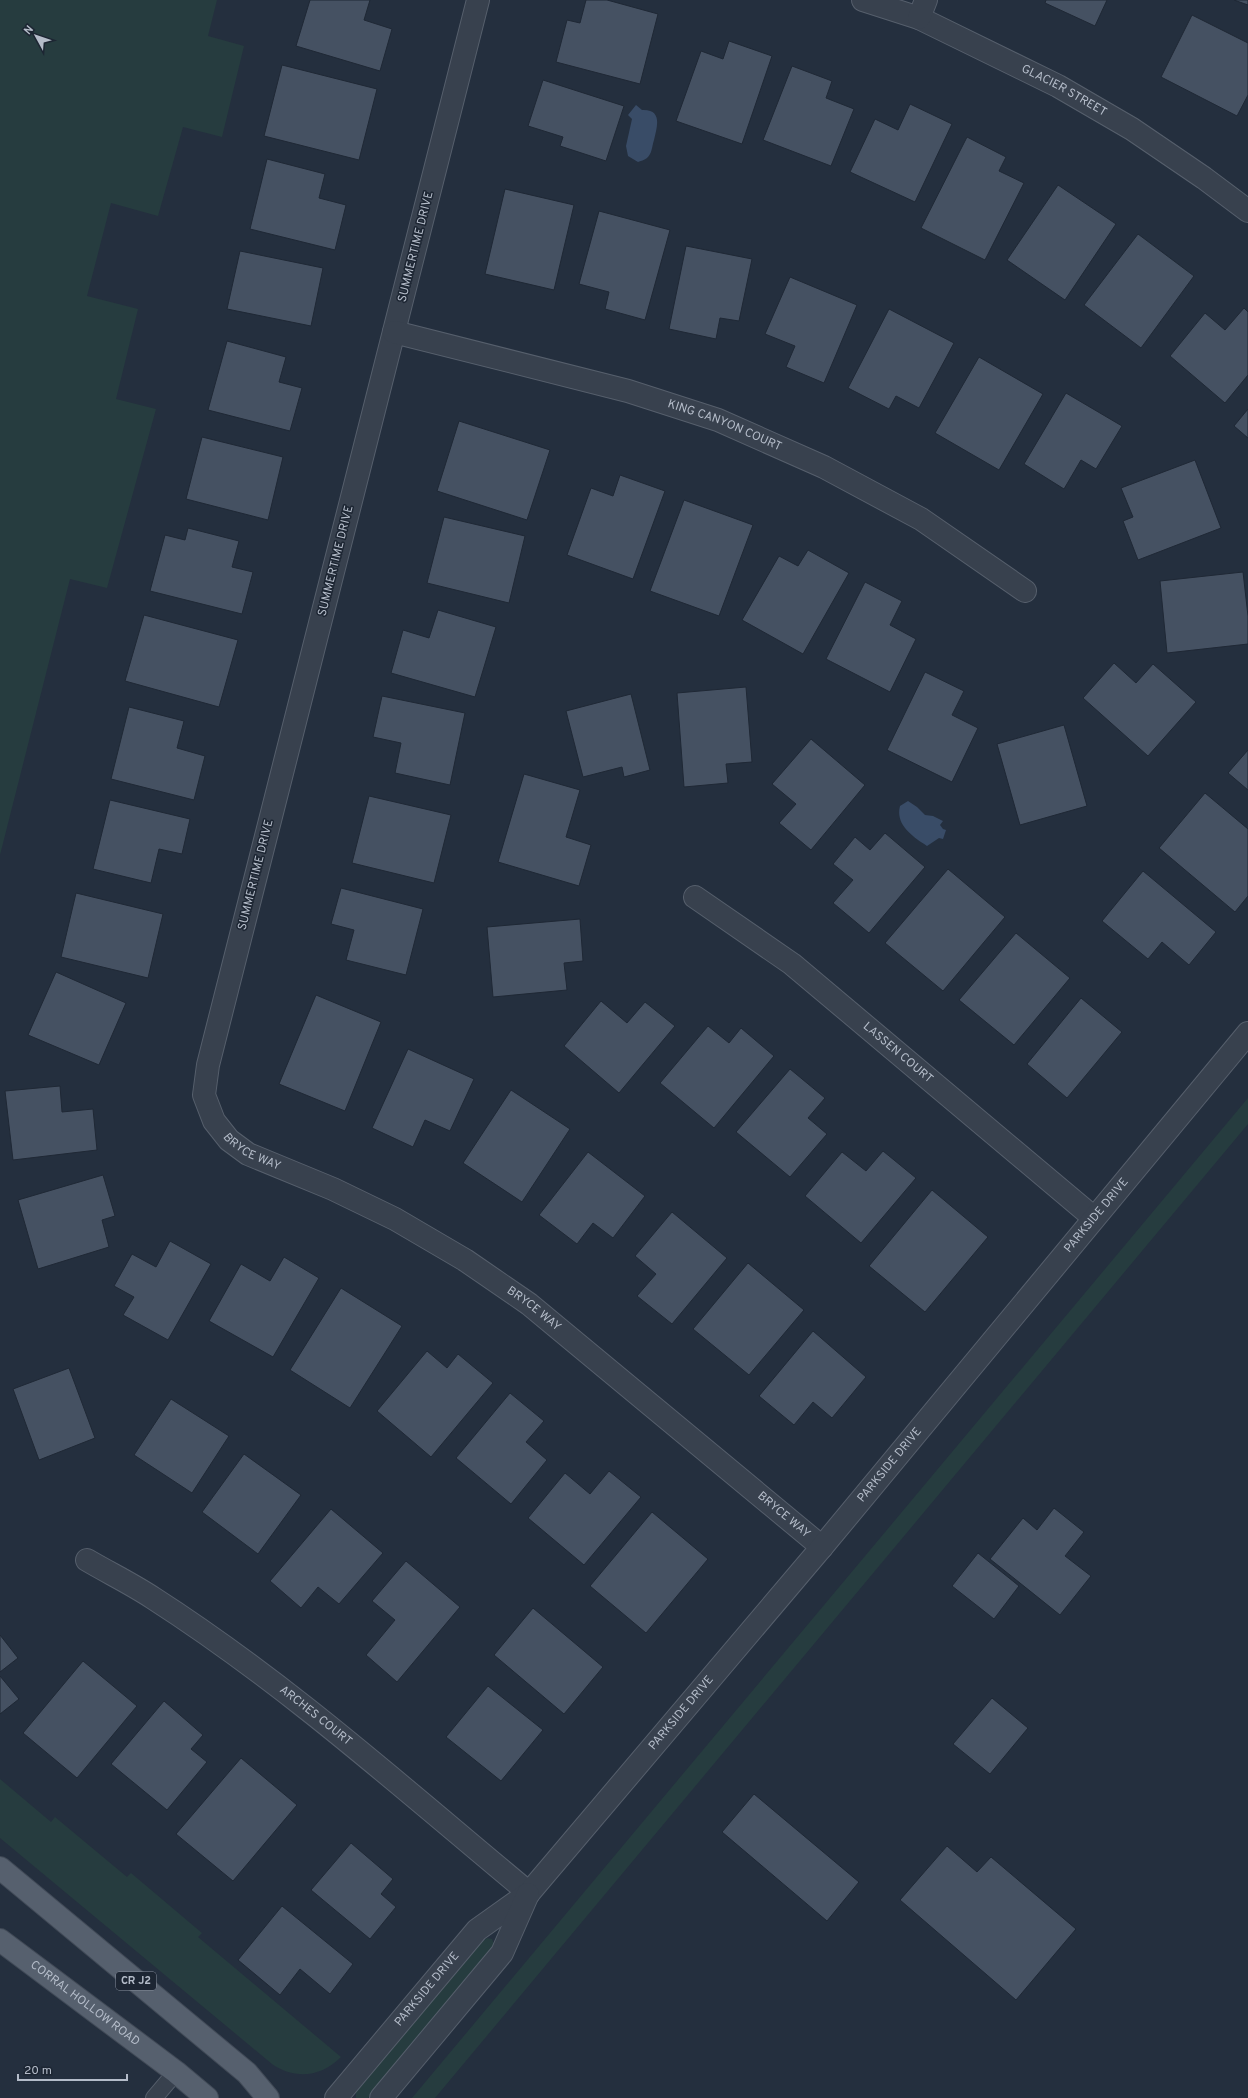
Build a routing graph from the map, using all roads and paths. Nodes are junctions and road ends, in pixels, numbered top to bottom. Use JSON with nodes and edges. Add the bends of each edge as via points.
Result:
{"nodes":[{"id":1,"x":478,"y":0,"type":"edge"},
{"id":2,"x":863,"y":0,"type":"edge"},
{"id":3,"x":923,"y":9,"type":"edge"},
{"id":4,"x":1248,"y":211,"type":"edge"},
{"id":5,"x":394,"y":332,"type":"junction"},
{"id":6,"x":1025,"y":591,"type":"dead end"},
{"id":7,"x":695,"y":898,"type":"dead end"},
{"id":8,"x":1248,"y":1033,"type":"edge"},
{"id":9,"x":214,"y":1121,"type":"joint"},
{"id":10,"x":1094,"y":1218,"type":"junction"},
{"id":11,"x":822,"y":1547,"type":"junction"},
{"id":12,"x":87,"y":1560,"type":"dead end"},
{"id":13,"x":0,"y":1868,"type":"edge"},
{"id":14,"x":529,"y":1893,"type":"junction"},
{"id":15,"x":0,"y":1940,"type":"edge"},
{"id":16,"x":176,"y":2072,"type":"junction"},
{"id":17,"x":154,"y":2098,"type":"edge"},
{"id":18,"x":207,"y":2098,"type":"edge"},
{"id":19,"x":268,"y":2098,"type":"edge"},
{"id":20,"x":336,"y":2098,"type":"edge"},
{"id":21,"x":381,"y":2098,"type":"edge"}],
"edges":[{"from":1,"to":5,"type":"street","name":"SUMMERTIME DRIVE"},
{"from":2,"to":3,"type":"street","name":"GLACIER STREET"},
{"from":3,"to":4,"type":"street","name":"GLACIER STREET","via":[[1132,128]]},
{"from":5,"to":6,"type":"street","name":"KING CANYON COURT","via":[[628,391],[718,420],[824,467],[921,519]]},
{"from":5,"to":9,"type":"street","name":"SUMMERTIME DRIVE","via":[[208,1065],[204,1096]]},
{"from":7,"to":10,"type":"street","name":"LASSEN COURT","via":[[792,964]]},
{"from":8,"to":10,"type":"street","name":"PARKSIDE DRIVE"},
{"from":9,"to":11,"type":"street","name":"BRYCE WAY","via":[[229,1140],[248,1154],[333,1189],[395,1219],[465,1260],[530,1304]]},
{"from":10,"to":11,"type":"street","name":"PARKSIDE DRIVE"},
{"from":11,"to":14,"type":"street","name":"PARKSIDE DRIVE"},
{"from":12,"to":14,"type":"street","name":"ARCHES COURT","via":[[152,1597],[215,1639],[296,1699]]},
{"from":13,"to":19,"type":"main road","number":"CR J2","via":[[247,2073]]},
{"from":14,"to":20,"type":"street","name":"PARKSIDE DRIVE","via":[[477,1930]]},
{"from":14,"to":21,"type":"street","name":"PARKSIDE DRIVE","via":[[502,1953]]},
{"from":15,"to":16,"type":"main road","name":"CORRAL HOLLOW ROAD"},
{"from":16,"to":17,"type":"lane"},
{"from":16,"to":18,"type":"main road","name":"CORRAL HOLLOW ROAD"}]}
